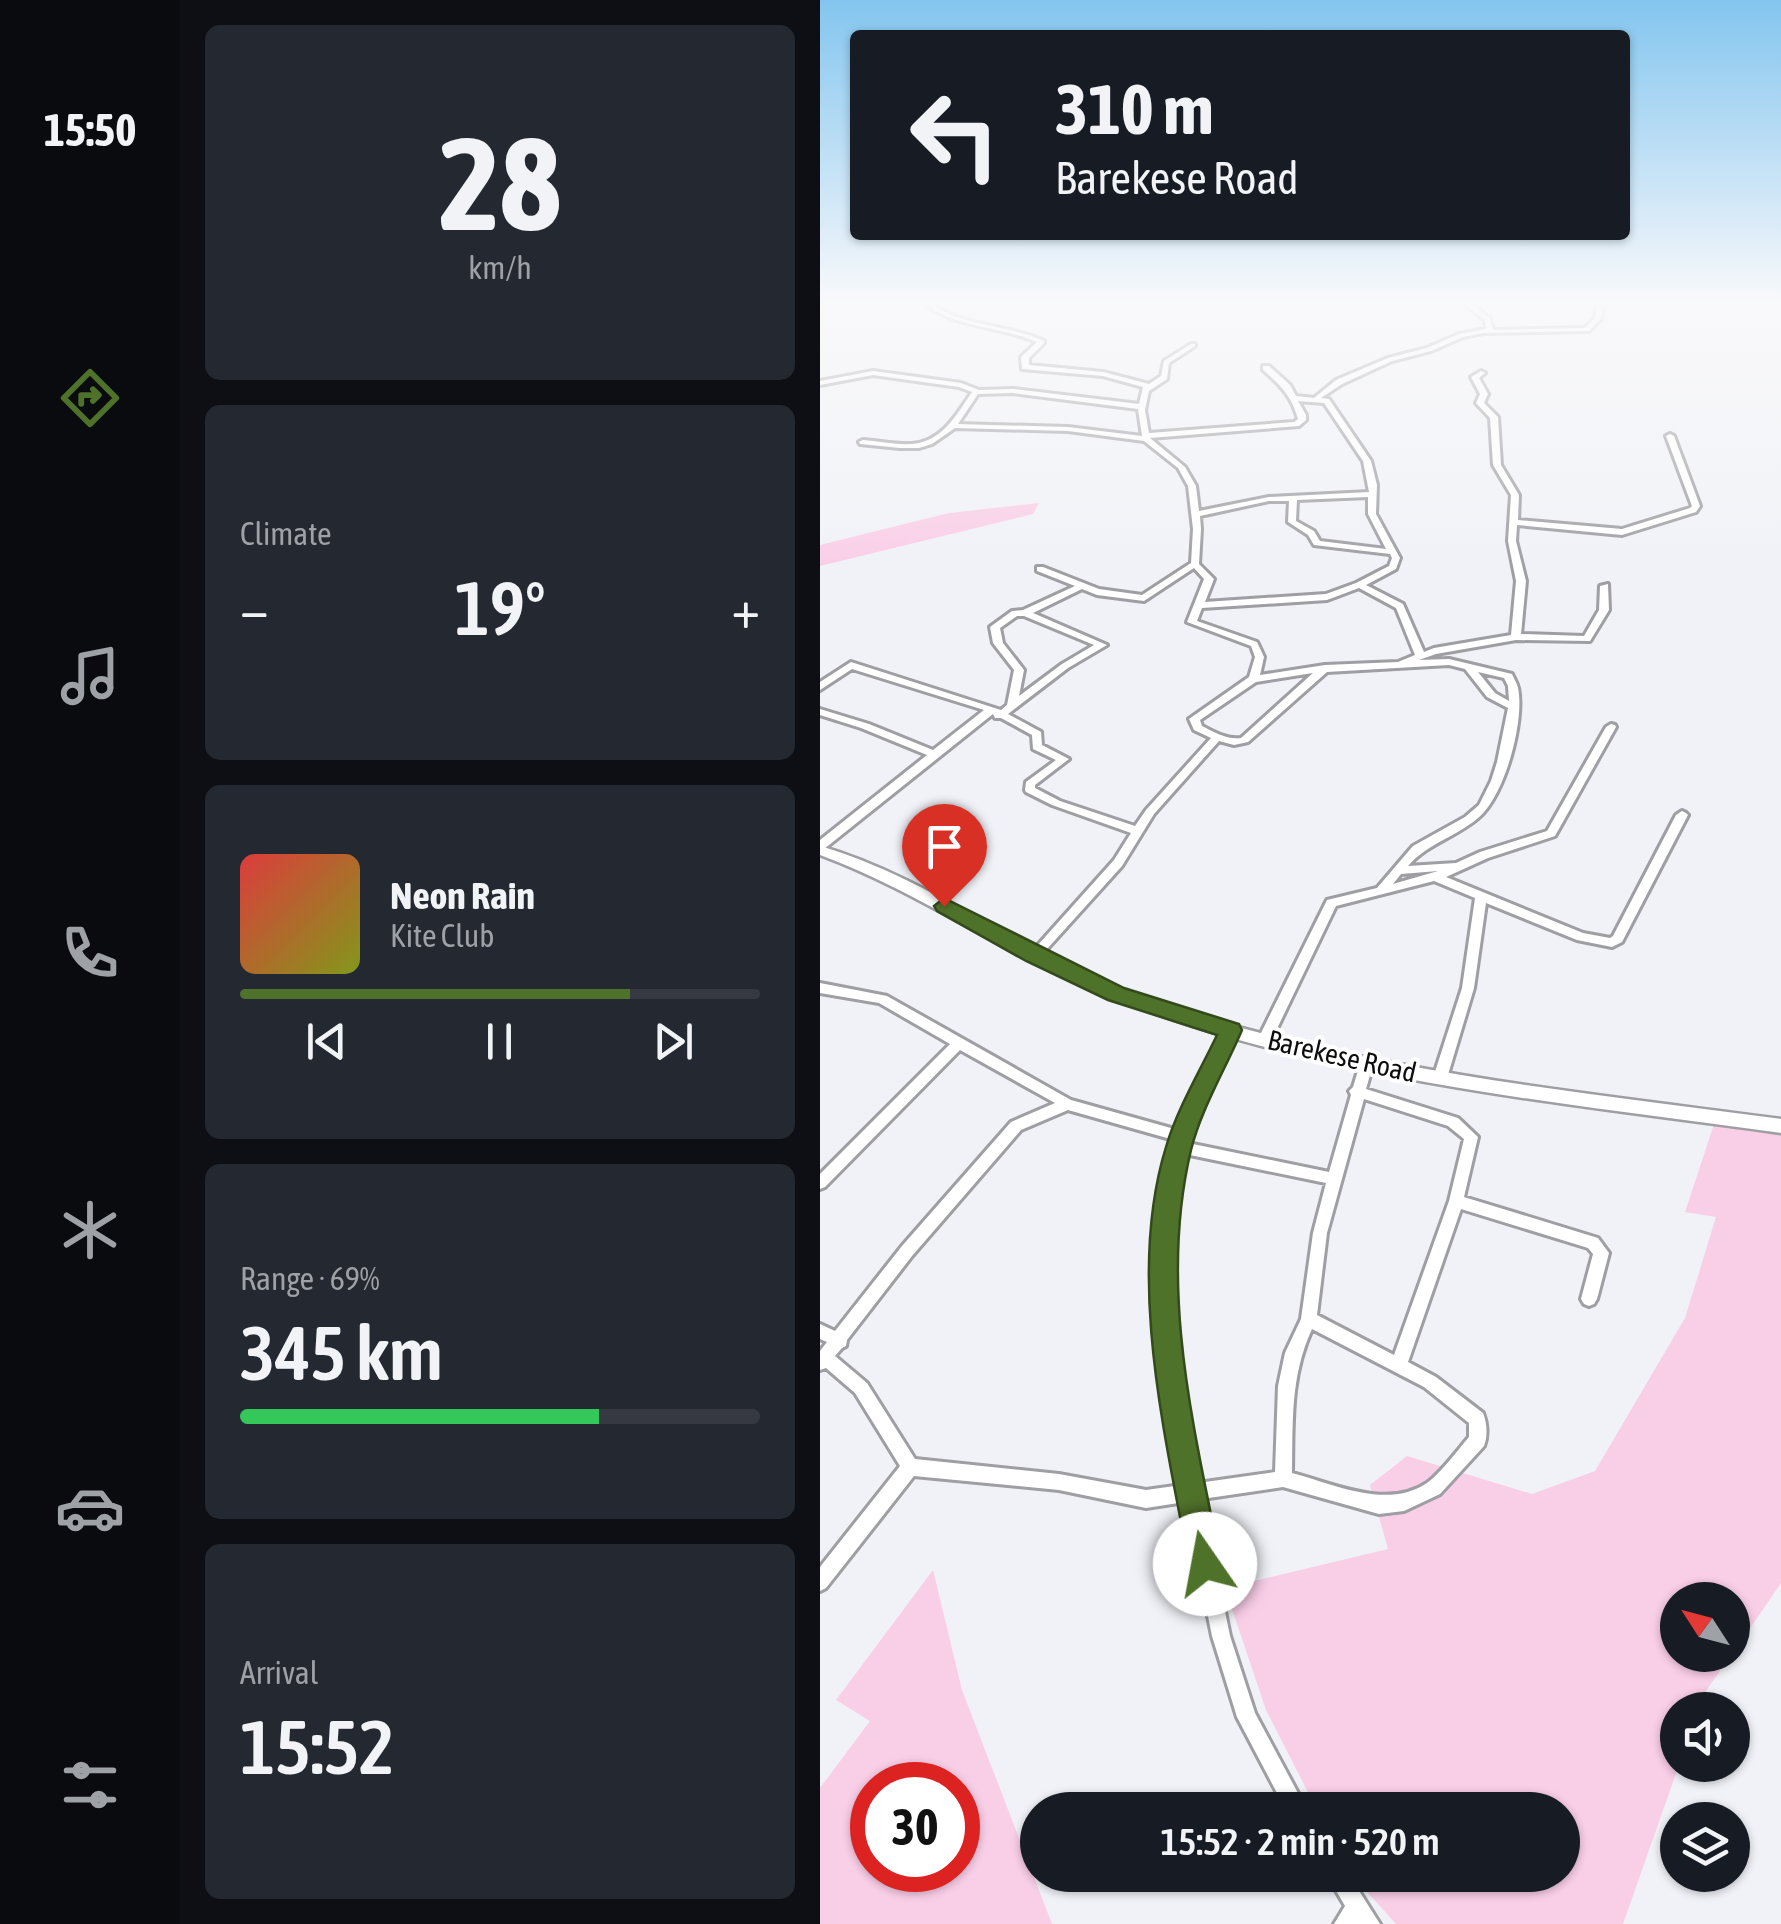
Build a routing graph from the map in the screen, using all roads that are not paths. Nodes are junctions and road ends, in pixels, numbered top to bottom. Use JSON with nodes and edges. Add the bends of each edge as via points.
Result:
{"nodes":[{"id":1,"x":971,"y":390,"type":"edge"},
{"id":2,"x":1147,"y":390,"type":"edge"},
{"id":3,"x":1286,"y":390,"type":"edge"},
{"id":4,"x":1331,"y":390,"type":"edge"},
{"id":5,"x":1482,"y":390,"type":"edge"},
{"id":6,"x":976,"y":392,"type":"junction"},
{"id":7,"x":1291,"y":398,"type":"junction"},
{"id":8,"x":1315,"y":398,"type":"junction"},
{"id":9,"x":1142,"y":407,"type":"junction"},
{"id":10,"x":955,"y":423,"type":"junction"},
{"id":11,"x":1670,"y":436,"type":"dead end"},
{"id":12,"x":1146,"y":438,"type":"junction"},
{"id":13,"x":863,"y":442,"type":"dead end"},
{"id":14,"x":1373,"y":494,"type":"junction"},
{"id":15,"x":1293,"y":498,"type":"junction"},
{"id":16,"x":1196,"y":514,"type":"junction"},
{"id":17,"x":1512,"y":522,"type":"junction"},
{"id":18,"x":1394,"y":552,"type":"junction"},
{"id":19,"x":1195,"y":564,"type":"junction"},
{"id":20,"x":1040,"y":568,"type":"dead end"},
{"id":21,"x":1360,"y":585,"type":"junction"},
{"id":22,"x":1606,"y":586,"type":"dead end"},
{"id":23,"x":1080,"y":587,"type":"junction"},
{"id":24,"x":1200,"y":605,"type":"junction"},
{"id":25,"x":1025,"y":613,"type":"junction"},
{"id":26,"x":1516,"y":637,"type":"junction"},
{"id":27,"x":1420,"y":655,"type":"junction"},
{"id":28,"x":1407,"y":664,"type":"junction"},
{"id":29,"x":1468,"y":665,"type":"junction"},
{"id":30,"x":1325,"y":668,"type":"junction"},
{"id":31,"x":1253,"y":678,"type":"junction"},
{"id":32,"x":821,"y":682,"type":"edge"},
{"id":33,"x":1012,"y":704,"type":"junction"},
{"id":34,"x":1515,"y":708,"type":"junction"},
{"id":35,"x":820,"y":712,"type":"edge"},
{"id":36,"x":996,"y":713,"type":"junction"},
{"id":37,"x":1611,"y":727,"type":"dead end"},
{"id":38,"x":1216,"y":737,"type":"junction"},
{"id":39,"x":935,"y":756,"type":"junction"},
{"id":40,"x":1682,"y":815,"type":"dead end"},
{"id":41,"x":1138,"y":832,"type":"junction"},
{"id":42,"x":820,"y":848,"type":"edge"},
{"id":43,"x":1458,"y":866,"type":"junction"},
{"id":44,"x":1400,"y":870,"type":"junction"},
{"id":45,"x":1436,"y":877,"type":"junction"},
{"id":46,"x":1381,"y":890,"type":"junction"},
{"id":47,"x":1481,"y":896,"type":"junction"},
{"id":48,"x":1034,"y":956,"type":"junction"},
{"id":49,"x":820,"y":988,"type":"edge"},
{"id":50,"x":1230,"y":1030,"type":"junction"},
{"id":51,"x":1265,"y":1040,"type":"junction"},
{"id":52,"x":960,"y":1043,"type":"junction"},
{"id":53,"x":1366,"y":1065,"type":"junction"},
{"id":54,"x":1440,"y":1078,"type":"junction"},
{"id":55,"x":1356,"y":1091,"type":"junction"},
{"id":56,"x":1068,"y":1104,"type":"junction"},
{"id":57,"x":1781,"y":1126,"type":"edge"},
{"id":58,"x":1180,"y":1142,"type":"junction"},
{"id":59,"x":1334,"y":1179,"type":"junction"},
{"id":60,"x":820,"y":1183,"type":"edge"},
{"id":61,"x":1456,"y":1201,"type":"junction"},
{"id":62,"x":1588,"y":1300,"type":"dead end"},
{"id":63,"x":1309,"y":1319,"type":"junction"},
{"id":64,"x":820,"y":1331,"type":"edge"},
{"id":65,"x":840,"y":1340,"type":"junction"},
{"id":66,"x":823,"y":1360,"type":"edge"},
{"id":67,"x":1399,"y":1364,"type":"junction"},
{"id":68,"x":910,"y":1467,"type":"junction"},
{"id":69,"x":1283,"y":1479,"type":"junction"},
{"id":70,"x":1190,"y":1493,"type":"junction"},
{"id":71,"x":820,"y":1582,"type":"edge"},
{"id":72,"x":1287,"y":1792,"type":"edge"},
{"id":73,"x":1345,"y":1892,"type":"edge"},
{"id":74,"x":1357,"y":1918,"type":"edge"}],
"edges":[{"from":1,"to":6,"type":"street"},
{"from":2,"to":9,"type":"street"},
{"from":3,"to":7,"type":"street"},
{"from":4,"to":8,"type":"street"},
{"from":5,"to":17,"type":"street","via":[[1480,406],[1494,418],[1497,465],[1516,494]]},
{"from":6,"to":9,"type":"street"},
{"from":6,"to":10,"type":"street"},
{"from":7,"to":8,"type":"street"},
{"from":7,"to":12,"type":"street","via":[[1302,415],[1296,424]]},
{"from":8,"to":14,"type":"street","via":[[1326,401],[1352,435]]},
{"from":9,"to":12,"type":"street"},
{"from":10,"to":12,"type":"street"},
{"from":10,"to":13,"type":"street","via":[[919,448]]},
{"from":11,"to":17,"type":"street","via":[[1693,510],[1622,532]]},
{"from":12,"to":16,"type":"street","via":[[1186,472]]},
{"from":14,"to":15,"type":"street"},
{"from":14,"to":18,"type":"street","via":[[1372,514]]},
{"from":15,"to":16,"type":"street"},
{"from":15,"to":18,"type":"street","via":[[1292,522],[1316,543]]},
{"from":16,"to":19,"type":"street"},
{"from":17,"to":26,"type":"street","via":[[1521,570]]},
{"from":18,"to":21,"type":"street","via":[[1393,567]]},
{"from":19,"to":23,"type":"street","via":[[1144,598]]},
{"from":19,"to":24,"type":"street","via":[[1208,579]]},
{"from":20,"to":23,"type":"street"},
{"from":21,"to":24,"type":"street","via":[[1327,597]]},
{"from":21,"to":27,"type":"street","via":[[1400,606]]},
{"from":22,"to":26,"type":"street","via":[[1591,637]]},
{"from":23,"to":25,"type":"street"},
{"from":24,"to":31,"type":"street","via":[[1193,625],[1258,647]]},
{"from":25,"to":33,"type":"street","via":[[994,629],[1018,670]]},
{"from":25,"to":33,"type":"street","via":[[1102,645]]},
{"from":26,"to":27,"type":"street"},
{"from":27,"to":28,"type":"street"},
{"from":28,"to":29,"type":"street"},
{"from":28,"to":30,"type":"street"},
{"from":29,"to":34,"type":"street","via":[[1491,695]]},
{"from":29,"to":34,"type":"street","via":[[1515,682]]},
{"from":30,"to":31,"type":"street"},
{"from":30,"to":38,"type":"street","via":[[1244,740]]},
{"from":31,"to":38,"type":"street","via":[[1194,719]]},
{"from":32,"to":36,"type":"street","via":[[851,665]]},
{"from":33,"to":36,"type":"street"},
{"from":34,"to":44,"type":"street","via":[[1481,810],[1418,849]]},
{"from":35,"to":39,"type":"street"},
{"from":36,"to":39,"type":"street"},
{"from":36,"to":41,"type":"street","via":[[1037,734],[1034,746],[1064,758],[1030,790]]},
{"from":37,"to":43,"type":"street","via":[[1550,833]]},
{"from":38,"to":41,"type":"street"},
{"from":39,"to":42,"type":"street"},
{"from":40,"to":47,"type":"street","via":[[1612,943]]},
{"from":41,"to":48,"type":"street"},
{"from":42,"to":48,"type":"main road","name":"Barekese Road","via":[[897,879]]},
{"from":43,"to":44,"type":"street"},
{"from":43,"to":45,"type":"street"},
{"from":44,"to":46,"type":"street"},
{"from":45,"to":46,"type":"street"},
{"from":45,"to":47,"type":"street"},
{"from":46,"to":51,"type":"street","via":[[1336,900],[1324,912]]},
{"from":47,"to":54,"type":"street","via":[[1468,988]]},
{"from":48,"to":50,"type":"main road","name":"Barekese Road","via":[[1116,994]]},
{"from":49,"to":52,"type":"street","via":[[872,994]]},
{"from":50,"to":51,"type":"main road","name":"Barekese Road"},
{"from":50,"to":58,"type":"street"},
{"from":51,"to":53,"type":"main road","name":"Barekese Road"},
{"from":52,"to":56,"type":"street"},
{"from":52,"to":60,"type":"street"},
{"from":53,"to":54,"type":"main road","name":"Barekese Road"},
{"from":53,"to":55,"type":"street"},
{"from":54,"to":57,"type":"main road","name":"Barekese Road"},
{"from":55,"to":59,"type":"street"},
{"from":55,"to":61,"type":"street","via":[[1466,1130],[1470,1150]]},
{"from":56,"to":58,"type":"street"},
{"from":56,"to":65,"type":"street","via":[[1016,1126]]},
{"from":58,"to":59,"type":"street"},
{"from":58,"to":70,"type":"street","via":[[1166,1206],[1162,1288],[1170,1386]]},
{"from":59,"to":63,"type":"street"},
{"from":61,"to":62,"type":"street","via":[[1593,1242],[1600,1254]]},
{"from":61,"to":67,"type":"street"},
{"from":63,"to":67,"type":"street"},
{"from":63,"to":69,"type":"street","via":[[1286,1386]]},
{"from":64,"to":65,"type":"street"},
{"from":65,"to":66,"type":"street"},
{"from":66,"to":68,"type":"street","via":[[862,1388]]},
{"from":67,"to":69,"type":"street","via":[[1470,1412],[1480,1430],[1434,1488],[1379,1505]]},
{"from":68,"to":70,"type":"street","via":[[1058,1482],[1146,1499]]},
{"from":68,"to":71,"type":"street"},
{"from":69,"to":70,"type":"street"},
{"from":70,"to":72,"type":"street","via":[[1221,1636],[1247,1717]]},
{"from":73,"to":74,"type":"street"}]}
